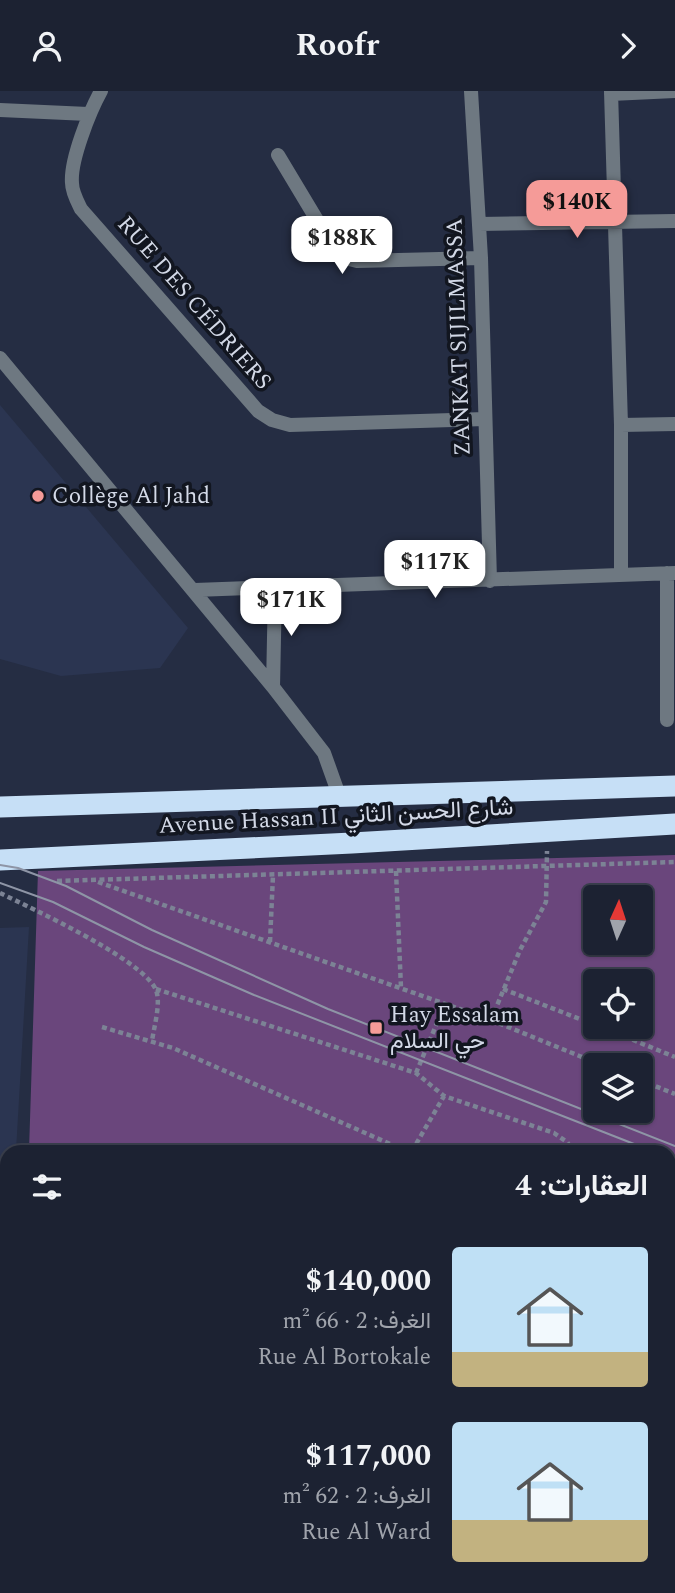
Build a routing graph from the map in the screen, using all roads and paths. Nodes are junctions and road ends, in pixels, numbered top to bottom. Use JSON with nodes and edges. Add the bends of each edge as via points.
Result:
{"nodes":[{"id":1,"x":101,"y":91,"type":"edge"},
{"id":2,"x":471,"y":91,"type":"edge"},
{"id":3,"x":675,"y":91,"type":"edge"},
{"id":4,"x":611,"y":92,"type":"edge"},
{"id":5,"x":0,"y":110,"type":"edge"},
{"id":6,"x":88,"y":114,"type":"junction"},
{"id":7,"x":278,"y":155,"type":"dead end"},
{"id":8,"x":675,"y":221,"type":"edge"},
{"id":9,"x":616,"y":222,"type":"junction"},
{"id":10,"x":479,"y":224,"type":"junction"},
{"id":11,"x":481,"y":258,"type":"junction"},
{"id":12,"x":0,"y":358,"type":"edge"},
{"id":13,"x":485,"y":419,"type":"junction"},
{"id":14,"x":675,"y":424,"type":"edge"},
{"id":15,"x":621,"y":425,"type":"junction"},
{"id":16,"x":671,"y":573,"type":"edge"},
{"id":17,"x":621,"y":575,"type":"junction"},
{"id":18,"x":490,"y":581,"type":"junction"},
{"id":19,"x":275,"y":588,"type":"junction"},
{"id":20,"x":195,"y":590,"type":"junction"},
{"id":21,"x":273,"y":687,"type":"junction"},
{"id":22,"x":667,"y":720,"type":"dead end"},
{"id":23,"x":675,"y":786,"type":"edge"},
{"id":24,"x":339,"y":795,"type":"junction"},
{"id":25,"x":0,"y":807,"type":"edge"},
{"id":26,"x":675,"y":824,"type":"edge"},
{"id":27,"x":545,"y":832,"type":"junction"},
{"id":28,"x":0,"y":860,"type":"edge"},
{"id":29,"x":675,"y":862,"type":"edge"},
{"id":30,"x":548,"y":866,"type":"junction"},
{"id":31,"x":397,"y":871,"type":"junction"},
{"id":32,"x":273,"y":875,"type":"junction"},
{"id":33,"x":54,"y":881,"type":"dead end"},
{"id":34,"x":95,"y":881,"type":"junction"},
{"id":35,"x":0,"y":893,"type":"edge"},
{"id":36,"x":270,"y":943,"type":"junction"},
{"id":37,"x":401,"y":988,"type":"junction"},
{"id":38,"x":156,"y":989,"type":"junction"},
{"id":39,"x":503,"y":989,"type":"junction"},
{"id":40,"x":446,"y":1004,"type":"junction"},
{"id":41,"x":491,"y":1020,"type":"junction"},
{"id":42,"x":583,"y":1020,"type":"edge"},
{"id":43,"x":102,"y":1027,"type":"dead end"},
{"id":44,"x":631,"y":1039,"type":"edge"},
{"id":45,"x":152,"y":1041,"type":"junction"},
{"id":46,"x":675,"y":1056,"type":"edge"},
{"id":47,"x":583,"y":1057,"type":"edge"},
{"id":48,"x":416,"y":1073,"type":"junction"},
{"id":49,"x":653,"y":1085,"type":"edge"},
{"id":50,"x":675,"y":1094,"type":"edge"},
{"id":51,"x":444,"y":1096,"type":"junction"},
{"id":52,"x":393,"y":1145,"type":"edge"},
{"id":53,"x":415,"y":1145,"type":"edge"},
{"id":54,"x":569,"y":1145,"type":"edge"}],
"edges":[{"from":1,"to":6,"type":"street","name":"RUE DES CÉDRIERS"},
{"from":2,"to":10,"type":"street","name":"ZANKAT SIJILMASSA"},
{"from":3,"to":4,"type":"street"},
{"from":4,"to":9,"type":"street"},
{"from":5,"to":6,"type":"street"},
{"from":6,"to":13,"type":"street","name":"RUE DES CÉDRIERS","via":[[71,180],[81,209],[265,416],[290,425]]},
{"from":7,"to":11,"type":"street","via":[[341,256],[357,261]]},
{"from":8,"to":9,"type":"street"},
{"from":9,"to":10,"type":"street"},
{"from":9,"to":15,"type":"street"},
{"from":10,"to":11,"type":"street","name":"ZANKAT SIJILMASSA"},
{"from":11,"to":13,"type":"street","name":"ZANKAT SIJILMASSA"},
{"from":12,"to":20,"type":"street"},
{"from":13,"to":18,"type":"street","name":"ZANKAT SIJILMASSA"},
{"from":14,"to":15,"type":"street"},
{"from":15,"to":17,"type":"street"},
{"from":16,"to":17,"type":"street"},
{"from":16,"to":22,"type":"street"},
{"from":17,"to":18,"type":"street"},
{"from":18,"to":19,"type":"street"},
{"from":19,"to":20,"type":"street"},
{"from":19,"to":21,"type":"street"},
{"from":20,"to":21,"type":"street"},
{"from":21,"to":24,"type":"street","via":[[324,753]]},
{"from":23,"to":24,"type":"highway","name":"Avenue Hassan II شارع الحسن الثاني"},
{"from":24,"to":25,"type":"highway","name":"Avenue Hassan II شارع الحسن الثاني"},
{"from":26,"to":27,"type":"highway","name":"Avenue Hassan II شارع الحسن الثاني"},
{"from":27,"to":28,"type":"highway","name":"Avenue Hassan II شارع الحسن الثاني"},
{"from":27,"to":30,"type":"path"},
{"from":29,"to":30,"type":"path"},
{"from":30,"to":31,"type":"path"},
{"from":30,"to":39,"type":"path","via":[[546,902]]},
{"from":31,"to":32,"type":"path"},
{"from":31,"to":37,"type":"path"},
{"from":32,"to":34,"type":"path"},
{"from":32,"to":36,"type":"path"},
{"from":33,"to":34,"type":"path"},
{"from":34,"to":36,"type":"path"},
{"from":35,"to":38,"type":"path","via":[[66,925],[137,968]]},
{"from":36,"to":37,"type":"path"},
{"from":37,"to":40,"type":"path"},
{"from":38,"to":45,"type":"path"},
{"from":38,"to":48,"type":"path"},
{"from":39,"to":41,"type":"path"},
{"from":39,"to":42,"type":"path"},
{"from":40,"to":41,"type":"path"},
{"from":40,"to":48,"type":"path"},
{"from":41,"to":47,"type":"path"},
{"from":43,"to":45,"type":"path"},
{"from":44,"to":46,"type":"path"},
{"from":45,"to":52,"type":"path"},
{"from":48,"to":51,"type":"path"},
{"from":49,"to":50,"type":"path"},
{"from":51,"to":53,"type":"path"},
{"from":51,"to":54,"type":"path","via":[[554,1133]]}]}
